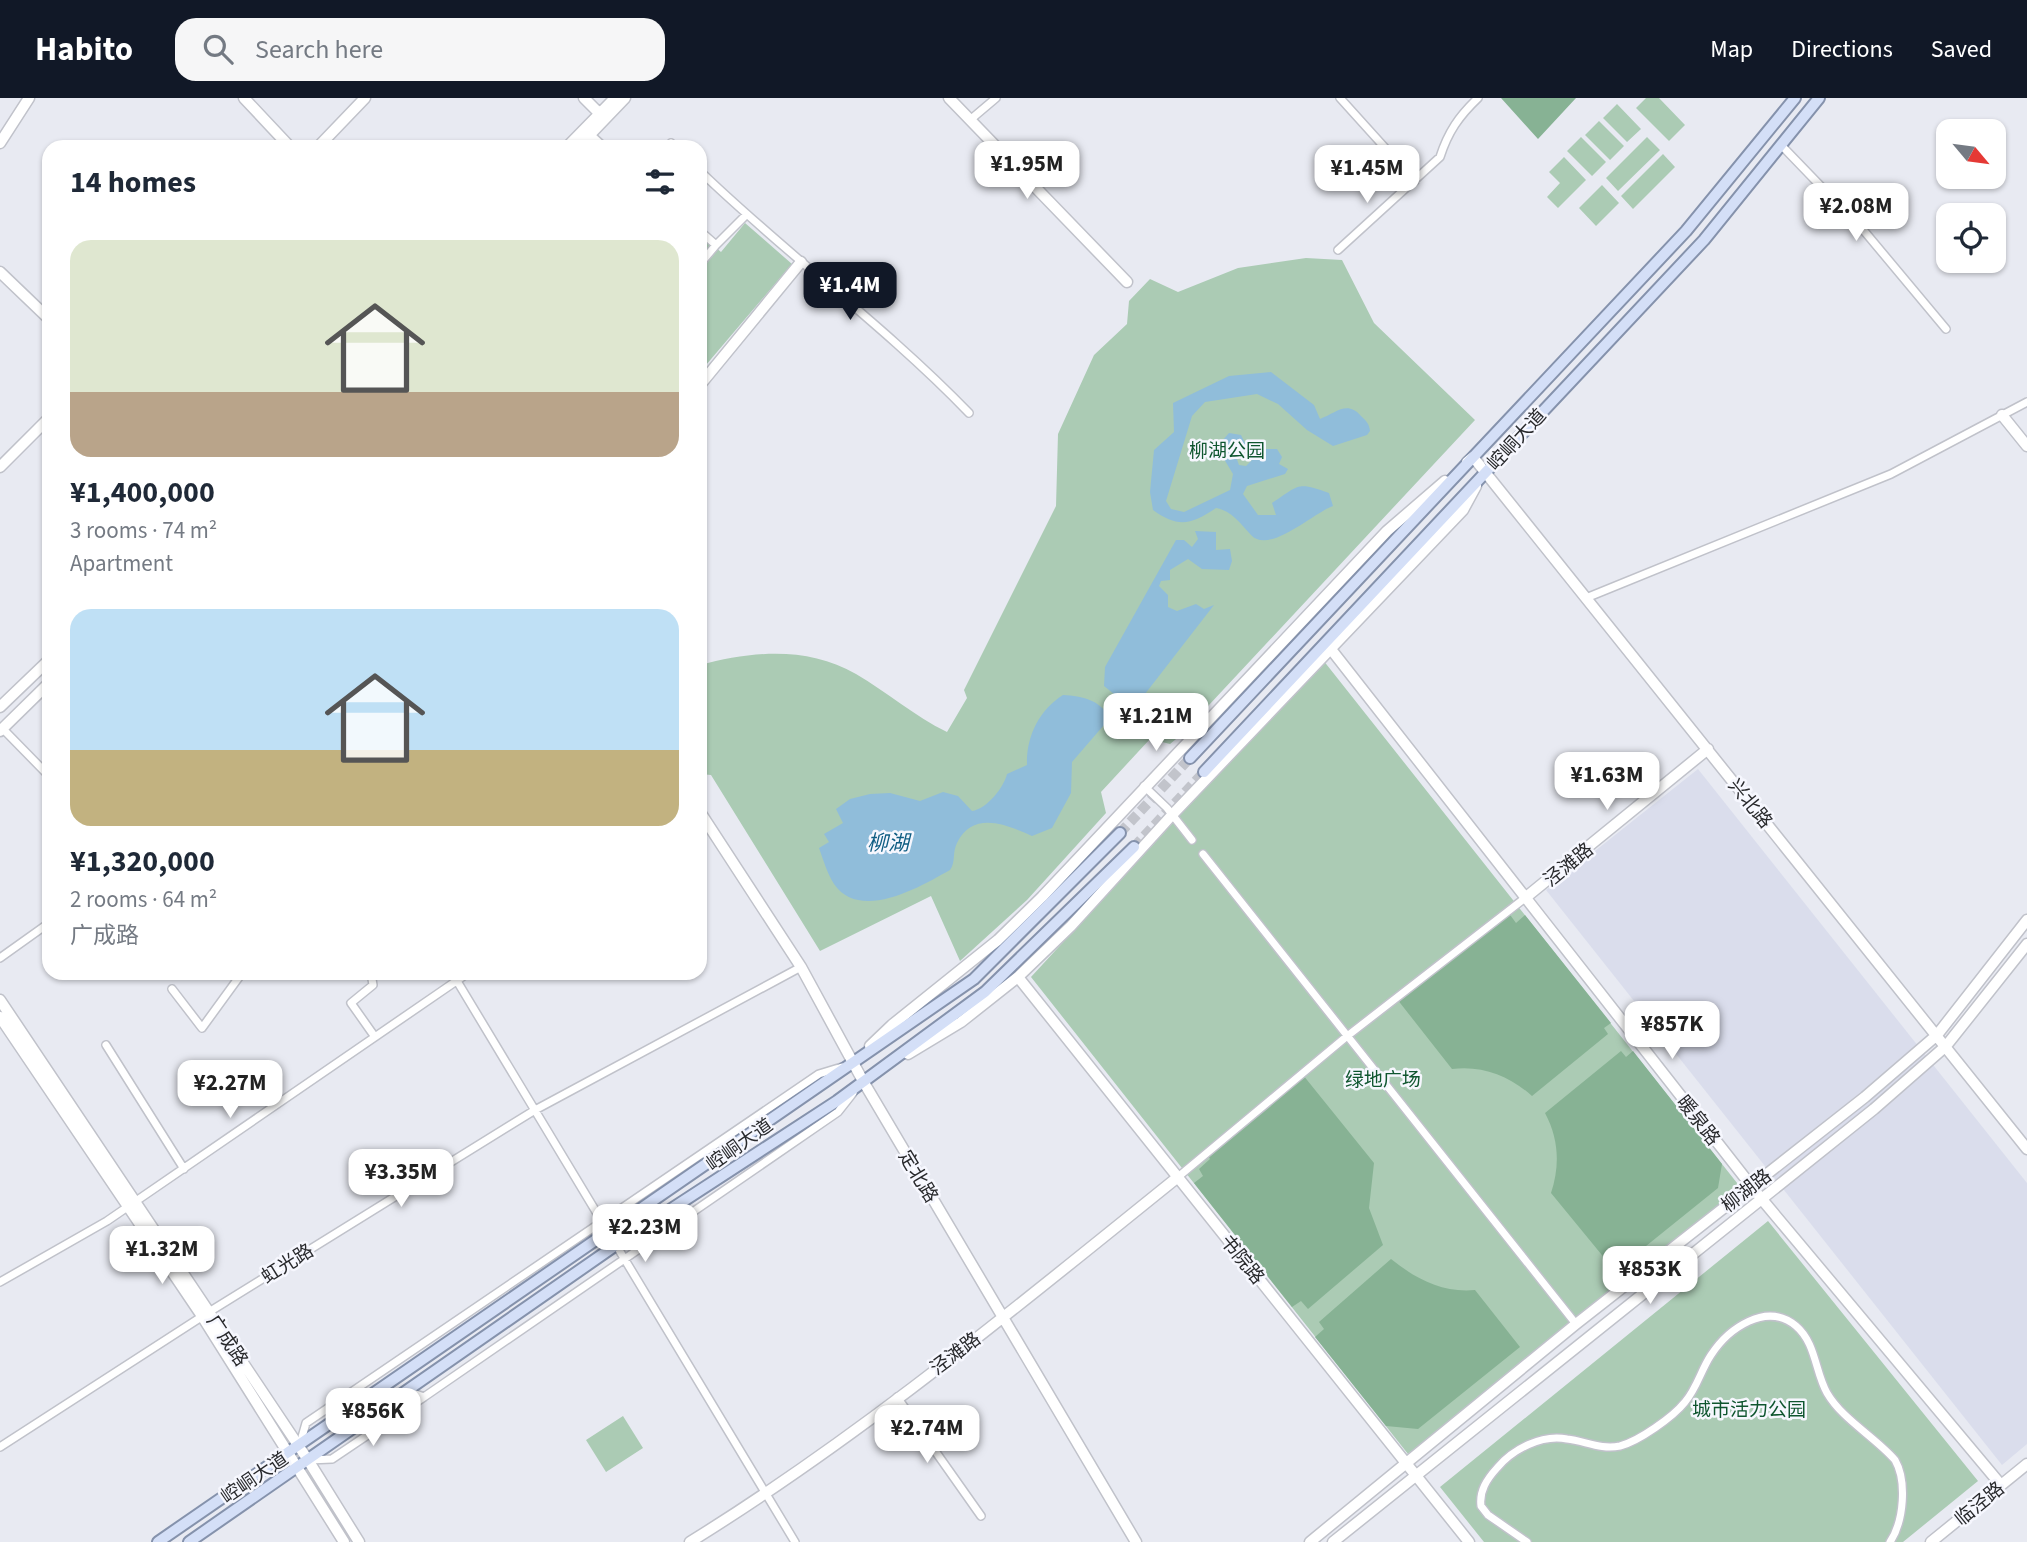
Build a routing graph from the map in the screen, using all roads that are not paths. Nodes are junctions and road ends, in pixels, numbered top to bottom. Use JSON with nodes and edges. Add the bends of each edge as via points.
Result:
{"nodes":[{"id":1,"x":29,"y":98,"type":"edge"},
{"id":2,"x":244,"y":98,"type":"edge"},
{"id":3,"x":365,"y":98,"type":"edge"},
{"id":4,"x":583,"y":98,"type":"edge"},
{"id":5,"x":615,"y":98,"type":"edge"},
{"id":6,"x":625,"y":98,"type":"edge"},
{"id":7,"x":949,"y":98,"type":"edge"},
{"id":8,"x":996,"y":98,"type":"edge"},
{"id":9,"x":1340,"y":98,"type":"edge"},
{"id":10,"x":1478,"y":98,"type":"edge"},
{"id":11,"x":1795,"y":98,"type":"edge"},
{"id":12,"x":1819,"y":98,"type":"edge"},
{"id":13,"x":602,"y":116,"type":"junction"},
{"id":14,"x":970,"y":120,"type":"junction"},
{"id":15,"x":590,"y":134,"type":"junction"},
{"id":16,"x":283,"y":140,"type":"edge"},
{"id":17,"x":325,"y":140,"type":"edge"},
{"id":18,"x":575,"y":140,"type":"edge"},
{"id":19,"x":584,"y":140,"type":"edge"},
{"id":20,"x":596,"y":140,"type":"edge"},
{"id":21,"x":0,"y":143,"type":"edge"},
{"id":22,"x":1781,"y":145,"type":"junction"},
{"id":23,"x":707,"y":178,"type":"edge"},
{"id":24,"x":1415,"y":181,"type":"junction"},
{"id":25,"x":746,"y":215,"type":"junction"},
{"id":26,"x":707,"y":237,"type":"edge"},
{"id":27,"x":716,"y":245,"type":"junction"},
{"id":28,"x":1338,"y":250,"type":"dead end"},
{"id":29,"x":707,"y":256,"type":"edge"},
{"id":30,"x":801,"y":262,"type":"junction"},
{"id":31,"x":0,"y":272,"type":"edge"},
{"id":32,"x":1127,"y":282,"type":"dead end"},
{"id":33,"x":42,"y":311,"type":"edge"},
{"id":34,"x":1946,"y":329,"type":"dead end"},
{"id":35,"x":707,"y":376,"type":"edge"},
{"id":36,"x":2027,"y":402,"type":"edge"},
{"id":37,"x":969,"y":413,"type":"dead end"},
{"id":38,"x":2001,"y":415,"type":"junction"},
{"id":39,"x":42,"y":425,"type":"edge"},
{"id":40,"x":2027,"y":446,"type":"edge"},
{"id":41,"x":1473,"y":457,"type":"junction"},
{"id":42,"x":0,"y":467,"type":"edge"},
{"id":43,"x":1484,"y":472,"type":"junction"},
{"id":44,"x":1586,"y":598,"type":"junction"},
{"id":45,"x":1330,"y":648,"type":"junction"},
{"id":46,"x":42,"y":667,"type":"edge"},
{"id":47,"x":42,"y":690,"type":"edge"},
{"id":48,"x":0,"y":707,"type":"edge"},
{"id":49,"x":1,"y":728,"type":"edge"},
{"id":50,"x":1708,"y":749,"type":"junction"},
{"id":51,"x":1190,"y":758,"type":"tunnel mouth"},
{"id":52,"x":42,"y":769,"type":"edge"},
{"id":53,"x":1204,"y":772,"type":"tunnel mouth"},
{"id":54,"x":1144,"y":786,"type":"junction"},
{"id":55,"x":1172,"y":814,"type":"junction"},
{"id":56,"x":707,"y":824,"type":"edge"},
{"id":57,"x":1120,"y":833,"type":"tunnel mouth"},
{"id":58,"x":1192,"y":840,"type":"dead end"},
{"id":59,"x":1134,"y":847,"type":"tunnel mouth"},
{"id":60,"x":1203,"y":853,"type":"dead end"},
{"id":61,"x":1525,"y":898,"type":"junction"},
{"id":62,"x":2027,"y":920,"type":"edge"},
{"id":63,"x":42,"y":928,"type":"edge"},
{"id":64,"x":2027,"y":944,"type":"edge"},
{"id":65,"x":0,"y":958,"type":"edge"},
{"id":66,"x":801,"y":967,"type":"junction"},
{"id":67,"x":1018,"y":977,"type":"junction"},
{"id":68,"x":237,"y":980,"type":"edge"},
{"id":69,"x":372,"y":980,"type":"edge"},
{"id":70,"x":457,"y":981,"type":"joint"},
{"id":71,"x":172,"y":989,"type":"dead end"},
{"id":72,"x":0,"y":1000,"type":"edge"},
{"id":73,"x":0,"y":1017,"type":"edge"},
{"id":74,"x":1937,"y":1035,"type":"junction"},
{"id":75,"x":375,"y":1037,"type":"junction"},
{"id":76,"x":1346,"y":1037,"type":"junction"},
{"id":77,"x":106,"y":1045,"type":"dead end"},
{"id":78,"x":1946,"y":1046,"type":"junction"},
{"id":79,"x":853,"y":1064,"type":"junction"},
{"id":80,"x":863,"y":1081,"type":"junction"},
{"id":81,"x":535,"y":1110,"type":"junction"},
{"id":82,"x":2027,"y":1149,"type":"edge"},
{"id":83,"x":184,"y":1169,"type":"junction"},
{"id":84,"x":1178,"y":1177,"type":"junction"},
{"id":85,"x":1751,"y":1186,"type":"junction"},
{"id":86,"x":1760,"y":1198,"type":"junction"},
{"id":87,"x":131,"y":1205,"type":"junction"},
{"id":88,"x":601,"y":1220,"type":"junction"},
{"id":89,"x":609,"y":1233,"type":"junction"},
{"id":90,"x":616,"y":1245,"type":"junction"},
{"id":91,"x":625,"y":1260,"type":"junction"},
{"id":92,"x":0,"y":1282,"type":"edge"},
{"id":93,"x":205,"y":1314,"type":"junction"},
{"id":94,"x":1004,"y":1317,"type":"junction"},
{"id":95,"x":1576,"y":1324,"type":"junction"},
{"id":96,"x":407,"y":1391,"type":"junction"},
{"id":97,"x":425,"y":1397,"type":"junction"},
{"id":98,"x":897,"y":1397,"type":"junction"},
{"id":99,"x":299,"y":1446,"type":"junction"},
{"id":100,"x":0,"y":1447,"type":"edge"},
{"id":101,"x":288,"y":1454,"type":"junction"},
{"id":102,"x":309,"y":1460,"type":"junction"},
{"id":103,"x":1405,"y":1463,"type":"junction"},
{"id":104,"x":2027,"y":1464,"type":"edge"},
{"id":105,"x":297,"y":1468,"type":"junction"},
{"id":106,"x":1415,"y":1474,"type":"junction"},
{"id":107,"x":2001,"y":1485,"type":"junction"},
{"id":108,"x":768,"y":1494,"type":"junction"},
{"id":109,"x":981,"y":1516,"type":"dead end"},
{"id":110,"x":1937,"y":1540,"type":"edge"},
{"id":111,"x":158,"y":1542,"type":"edge"},
{"id":112,"x":189,"y":1542,"type":"edge"},
{"id":113,"x":344,"y":1542,"type":"edge"},
{"id":114,"x":359,"y":1542,"type":"edge"},
{"id":115,"x":690,"y":1542,"type":"edge"},
{"id":116,"x":795,"y":1542,"type":"edge"},
{"id":117,"x":1136,"y":1542,"type":"edge"},
{"id":118,"x":1310,"y":1542,"type":"edge"},
{"id":119,"x":1333,"y":1542,"type":"edge"},
{"id":120,"x":1469,"y":1542,"type":"edge"},
{"id":121,"x":1527,"y":1542,"type":"edge"},
{"id":122,"x":1890,"y":1542,"type":"edge"}],
"edges":[{"from":1,"to":21,"type":"street"},
{"from":2,"to":16,"type":"street"},
{"from":3,"to":17,"type":"street"},
{"from":4,"to":13,"type":"street"},
{"from":5,"to":13,"type":"street"},
{"from":6,"to":13,"type":"street"},
{"from":7,"to":14,"type":"street"},
{"from":8,"to":14,"type":"street"},
{"from":9,"to":24,"type":"street"},
{"from":10,"to":24,"type":"street","via":[[1458,117],[1440,157]]},
{"from":11,"to":41,"type":"main road","name":"崆峒大道","via":[[1686,231]]},
{"from":12,"to":22,"type":"main road","name":"崆峒大道"},
{"from":13,"to":15,"type":"street"},
{"from":13,"to":18,"type":"street"},
{"from":14,"to":32,"type":"street"},
{"from":15,"to":19,"type":"street"},
{"from":15,"to":20,"type":"street"},
{"from":22,"to":34,"type":"street","via":[[1865,232]]},
{"from":22,"to":43,"type":"main road","name":"崆峒大道","via":[[1704,240]]},
{"from":23,"to":25,"type":"street"},
{"from":24,"to":28,"type":"street"},
{"from":25,"to":27,"type":"street"},
{"from":25,"to":30,"type":"street"},
{"from":26,"to":27,"type":"street"},
{"from":27,"to":29,"type":"street"},
{"from":30,"to":35,"type":"street"},
{"from":30,"to":37,"type":"street","via":[[927,369]]},
{"from":31,"to":33,"type":"street"},
{"from":36,"to":38,"type":"street"},
{"from":38,"to":40,"type":"street"},
{"from":38,"to":44,"type":"street","via":[[1891,474]]},
{"from":39,"to":42,"type":"street"},
{"from":41,"to":43,"type":"street","name":"兴北路"},
{"from":41,"to":51,"type":"main road","name":"崆峒大道"},
{"from":41,"to":54,"type":"street","via":[[1387,531]]},
{"from":43,"to":44,"type":"street","name":"兴北路"},
{"from":43,"to":45,"type":"street","via":[[1463,510]]},
{"from":43,"to":53,"type":"main road","name":"崆峒大道"},
{"from":44,"to":50,"type":"street","name":"兴北路"},
{"from":45,"to":55,"type":"street"},
{"from":45,"to":61,"type":"street","name":"暖泉路"},
{"from":46,"to":48,"type":"street"},
{"from":47,"to":49,"type":"street"},
{"from":49,"to":52,"type":"street"},
{"from":50,"to":61,"type":"street","name":"泾滩路"},
{"from":50,"to":74,"type":"street","name":"兴北路"},
{"from":54,"to":55,"type":"street"},
{"from":54,"to":79,"type":"street","via":[[998,940],[892,1025]]},
{"from":55,"to":58,"type":"street"},
{"from":55,"to":67,"type":"street","via":[[1071,926]]},
{"from":56,"to":66,"type":"street","name":"定北路"},
{"from":57,"to":79,"type":"main road","name":"崆峒大道","via":[[974,979]]},
{"from":59,"to":80,"type":"main road","name":"崆峒大道","via":[[985,992]]},
{"from":60,"to":76,"type":"street"},
{"from":61,"to":76,"type":"street"},
{"from":61,"to":85,"type":"street","name":"暖泉路"},
{"from":62,"to":74,"type":"street","name":"柳湖路"},
{"from":63,"to":65,"type":"street"},
{"from":64,"to":78,"type":"street","name":"柳湖路"},
{"from":66,"to":79,"type":"street","name":"定北路"},
{"from":66,"to":81,"type":"street","name":"虹光路"},
{"from":67,"to":80,"type":"street","via":[[961,1022]]},
{"from":67,"to":84,"type":"street","name":"书院路"},
{"from":68,"to":71,"type":"street","via":[[202,1028]]},
{"from":69,"to":75,"type":"street","via":[[373,985],[351,1003]]},
{"from":70,"to":75,"type":"street"},
{"from":70,"to":81,"type":"street"},
{"from":72,"to":87,"type":"street","name":"广成路"},
{"from":73,"to":87,"type":"street","name":"广成路"},
{"from":74,"to":78,"type":"street","name":"兴北路"},
{"from":74,"to":85,"type":"street","name":"柳湖路"},
{"from":75,"to":83,"type":"street"},
{"from":76,"to":84,"type":"street"},
{"from":76,"to":95,"type":"street"},
{"from":77,"to":83,"type":"street"},
{"from":78,"to":82,"type":"street","name":"兴北路"},
{"from":78,"to":86,"type":"street","name":"柳湖路"},
{"from":79,"to":80,"type":"street","name":"定北路"},
{"from":79,"to":88,"type":"street","via":[[819,1074]]},
{"from":79,"to":89,"type":"main road","name":"崆峒大道"},
{"from":80,"to":90,"type":"main road","name":"崆峒大道"},
{"from":80,"to":91,"type":"street","via":[[838,1112]]},
{"from":80,"to":94,"type":"street","name":"定北路"},
{"from":81,"to":88,"type":"street"},
{"from":81,"to":93,"type":"street","name":"虹光路"},
{"from":83,"to":87,"type":"street"},
{"from":84,"to":94,"type":"street","name":"泾滩路"},
{"from":84,"to":103,"type":"street","name":"书院路"},
{"from":85,"to":86,"type":"street","name":"暖泉路"},
{"from":85,"to":95,"type":"street","name":"柳湖路"},
{"from":86,"to":106,"type":"street","name":"柳湖路"},
{"from":86,"to":107,"type":"street","name":"暖泉路"},
{"from":87,"to":92,"type":"street"},
{"from":87,"to":93,"type":"street","name":"广成路"},
{"from":88,"to":89,"type":"street"},
{"from":88,"to":99,"type":"street","via":[[306,1423]]},
{"from":89,"to":90,"type":"street"},
{"from":89,"to":99,"type":"main road","name":"崆峒大道"},
{"from":90,"to":91,"type":"street"},
{"from":90,"to":96,"type":"main road","name":"崆峒大道"},
{"from":91,"to":97,"type":"street"},
{"from":91,"to":108,"type":"street"},
{"from":93,"to":99,"type":"street","name":"广成路"},
{"from":93,"to":100,"type":"street","name":"虹光路"},
{"from":93,"to":101,"type":"street","name":"广成路"},
{"from":94,"to":98,"type":"street","name":"泾滩路"},
{"from":94,"to":117,"type":"street","name":"定北路"},
{"from":95,"to":103,"type":"street","name":"柳湖路"},
{"from":96,"to":97,"type":"street"},
{"from":96,"to":102,"type":"main road","name":"崆峒大道"},
{"from":97,"to":102,"type":"street","via":[[332,1458]]},
{"from":98,"to":108,"type":"street","name":"泾滩路"},
{"from":98,"to":109,"type":"street"},
{"from":99,"to":101,"type":"main road","name":"崆峒大道"},
{"from":99,"to":102,"type":"street","name":"广成路"},
{"from":101,"to":105,"type":"street","name":"广成路"},
{"from":101,"to":111,"type":"main road","name":"崆峒大道"},
{"from":102,"to":105,"type":"main road","name":"崆峒大道"},
{"from":102,"to":114,"type":"street","name":"广成路"},
{"from":103,"to":106,"type":"street","name":"书院路"},
{"from":103,"to":118,"type":"street","name":"柳湖路"},
{"from":104,"to":107,"type":"street","name":"临泾路"},
{"from":105,"to":112,"type":"main road","name":"崆峒大道"},
{"from":105,"to":113,"type":"street","name":"广成路"},
{"from":106,"to":119,"type":"street","name":"柳湖路"},
{"from":106,"to":120,"type":"street","name":"书院路"},
{"from":107,"to":110,"type":"street","name":"临泾路"},
{"from":108,"to":115,"type":"street","name":"泾滩路"},
{"from":108,"to":116,"type":"street"},
{"from":121,"to":122,"type":"street","via":[[1481,1506],[1483,1489],[1502,1462],[1538,1441],[1566,1438],[1606,1447],[1633,1440],[1674,1415],[1712,1354],[1737,1328],[1767,1317],[1796,1326],[1815,1358],[1829,1397],[1895,1460],[1900,1470],[1900,1518]]}]}
